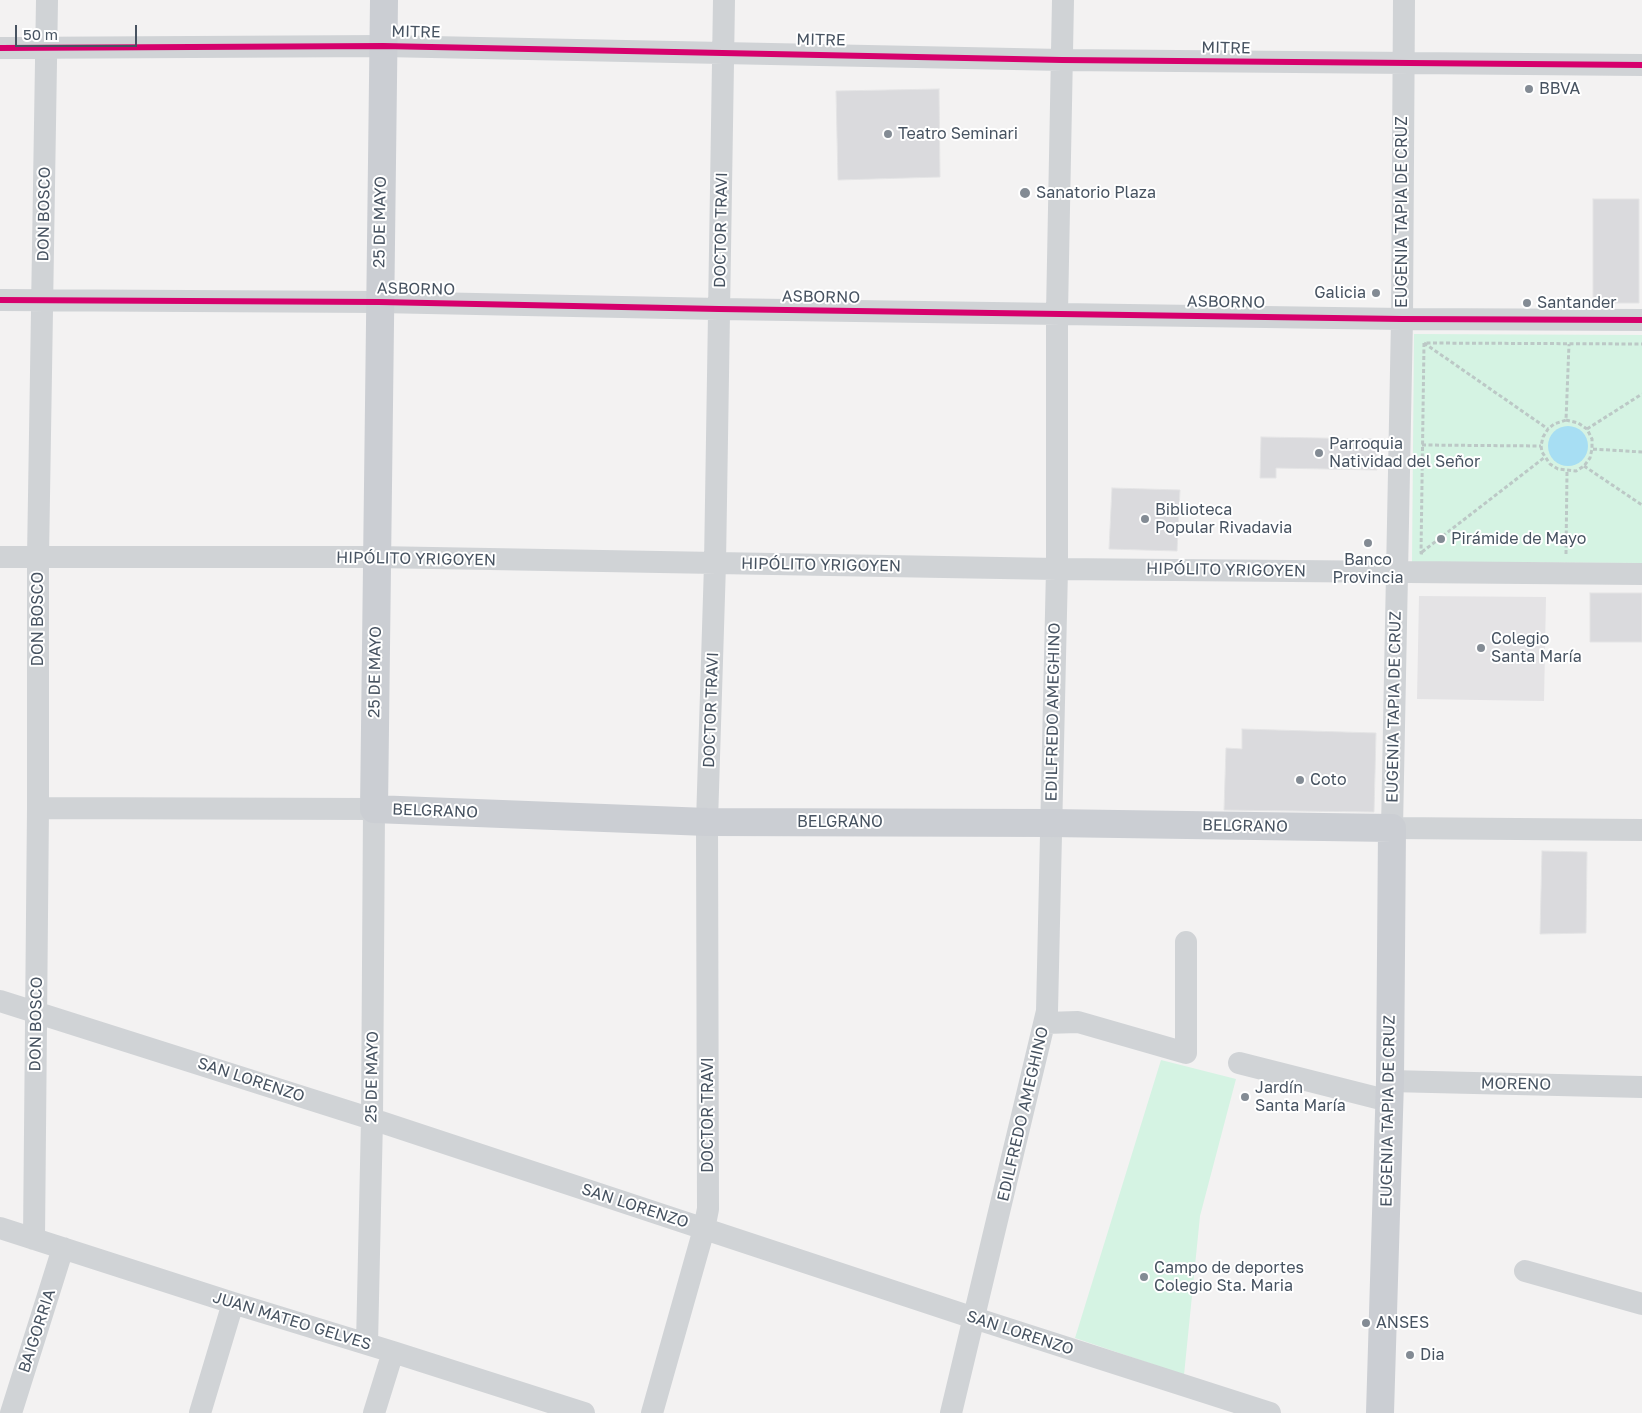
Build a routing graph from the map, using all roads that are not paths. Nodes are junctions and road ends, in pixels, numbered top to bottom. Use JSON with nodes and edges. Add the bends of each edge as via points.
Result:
{"nodes":[{"id":1,"x":47,"y":0,"type":"edge"},
{"id":2,"x":384,"y":0,"type":"edge"},
{"id":3,"x":724,"y":0,"type":"edge"},
{"id":4,"x":1063,"y":0,"type":"edge"},
{"id":5,"x":1404,"y":0,"type":"edge"},
{"id":6,"x":383,"y":46,"type":"junction"},
{"id":7,"x":0,"y":48,"type":"edge"},
{"id":8,"x":46,"y":49,"type":"junction"},
{"id":9,"x":723,"y":52,"type":"junction"},
{"id":10,"x":1062,"y":60,"type":"junction"},
{"id":11,"x":1403,"y":63,"type":"junction"},
{"id":12,"x":1642,"y":65,"type":"edge"},
{"id":13,"x":0,"y":300,"type":"edge"},
{"id":14,"x":42,"y":300,"type":"junction"},
{"id":15,"x":379,"y":302,"type":"junction"},
{"id":16,"x":719,"y":309,"type":"junction"},
{"id":17,"x":1057,"y":313,"type":"junction"},
{"id":18,"x":1402,"y":319,"type":"junction"},
{"id":19,"x":1642,"y":320,"type":"edge"},
{"id":20,"x":0,"y":557,"type":"edge"},
{"id":21,"x":38,"y":558,"type":"junction"},
{"id":22,"x":376,"y":558,"type":"junction"},
{"id":23,"x":715,"y":564,"type":"junction"},
{"id":24,"x":1057,"y":569,"type":"junction"},
{"id":25,"x":1396,"y":572,"type":"junction"},
{"id":26,"x":1642,"y":574,"type":"edge"},
{"id":27,"x":38,"y":808,"type":"junction"},
{"id":28,"x":374,"y":809,"type":"junction"},
{"id":29,"x":708,"y":822,"type":"junction"},
{"id":30,"x":1050,"y":823,"type":"junction"},
{"id":31,"x":1392,"y":828,"type":"junction"},
{"id":32,"x":1642,"y":830,"type":"edge"},
{"id":33,"x":1186,"y":942,"type":"dead end"},
{"id":34,"x":0,"y":1001,"type":"edge"},
{"id":35,"x":36,"y":1012,"type":"junction"},
{"id":36,"x":1045,"y":1023,"type":"junction"},
{"id":37,"x":1239,"y":1063,"type":"dead end"},
{"id":38,"x":1642,"y":1087,"type":"edge"},
{"id":39,"x":1390,"y":1091,"type":"junction"},
{"id":40,"x":372,"y":1119,"type":"junction"},
{"id":41,"x":0,"y":1228,"type":"edge"},
{"id":42,"x":704,"y":1229,"type":"junction"},
{"id":43,"x":34,"y":1239,"type":"junction"},
{"id":44,"x":63,"y":1248,"type":"junction"},
{"id":45,"x":1524,"y":1271,"type":"dead end"},
{"id":46,"x":233,"y":1304,"type":"junction"},
{"id":47,"x":1642,"y":1304,"type":"edge"},
{"id":48,"x":974,"y":1318,"type":"junction"},
{"id":49,"x":367,"y":1344,"type":"junction"},
{"id":50,"x":393,"y":1352,"type":"junction"},
{"id":51,"x":11,"y":1413,"type":"edge"},
{"id":52,"x":200,"y":1413,"type":"edge"},
{"id":53,"x":374,"y":1413,"type":"edge"},
{"id":54,"x":584,"y":1413,"type":"edge"},
{"id":55,"x":652,"y":1413,"type":"edge"},
{"id":56,"x":951,"y":1413,"type":"edge"},
{"id":57,"x":1270,"y":1413,"type":"edge"},
{"id":58,"x":1380,"y":1413,"type":"edge"}],
"edges":[{"from":1,"to":8,"type":"street","name":"DON BOSCO"},
{"from":2,"to":6,"type":"main road","name":"25 DE MAYO"},
{"from":3,"to":9,"type":"street","name":"DOCTOR TRAVI"},
{"from":4,"to":10,"type":"street","name":"EDILFREDO AMEGHINO"},
{"from":5,"to":11,"type":"street","name":"EUGENIA TAPIA DE CRUZ"},
{"from":6,"to":8,"type":"street","name":"MITRE"},
{"from":6,"to":9,"type":"street","name":"MITRE"},
{"from":6,"to":15,"type":"main road","name":"25 DE MAYO"},
{"from":7,"to":8,"type":"street","name":"MITRE"},
{"from":8,"to":14,"type":"street","name":"DON BOSCO"},
{"from":9,"to":10,"type":"street","name":"MITRE"},
{"from":9,"to":16,"type":"street","name":"DOCTOR TRAVI"},
{"from":10,"to":11,"type":"street","name":"MITRE"},
{"from":10,"to":17,"type":"street","name":"EDILFREDO AMEGHINO"},
{"from":11,"to":12,"type":"street","name":"MITRE"},
{"from":11,"to":18,"type":"street","name":"EUGENIA TAPIA DE CRUZ"},
{"from":13,"to":14,"type":"street","name":"ASBORNO"},
{"from":14,"to":15,"type":"street","name":"ASBORNO"},
{"from":14,"to":21,"type":"street","name":"DON BOSCO"},
{"from":15,"to":16,"type":"street","name":"ASBORNO"},
{"from":15,"to":22,"type":"main road","name":"25 DE MAYO"},
{"from":16,"to":17,"type":"street","name":"ASBORNO"},
{"from":16,"to":23,"type":"street","name":"DOCTOR TRAVI"},
{"from":17,"to":18,"type":"street","name":"ASBORNO"},
{"from":17,"to":24,"type":"street","name":"EDILFREDO AMEGHINO"},
{"from":18,"to":19,"type":"street","name":"ASBORNO"},
{"from":18,"to":25,"type":"street","name":"EUGENIA TAPIA DE CRUZ"},
{"from":20,"to":21,"type":"street","name":"HIPÓLITO YRIGOYEN"},
{"from":21,"to":22,"type":"street","name":"HIPÓLITO YRIGOYEN"},
{"from":21,"to":27,"type":"street","name":"DON BOSCO"},
{"from":22,"to":23,"type":"street","name":"HIPÓLITO YRIGOYEN"},
{"from":22,"to":28,"type":"main road","name":"25 DE MAYO"},
{"from":23,"to":24,"type":"street","name":"HIPÓLITO YRIGOYEN"},
{"from":23,"to":29,"type":"street","name":"DOCTOR TRAVI"},
{"from":24,"to":25,"type":"street","name":"HIPÓLITO YRIGOYEN"},
{"from":24,"to":30,"type":"street","name":"EDILFREDO AMEGHINO"},
{"from":25,"to":26,"type":"street","name":"HIPÓLITO YRIGOYEN"},
{"from":25,"to":31,"type":"street","name":"EUGENIA TAPIA DE CRUZ"},
{"from":27,"to":28,"type":"street","name":"BELGRANO"},
{"from":27,"to":35,"type":"street","name":"DON BOSCO"},
{"from":28,"to":29,"type":"main road","name":"BELGRANO"},
{"from":28,"to":40,"type":"street","name":"25 DE MAYO"},
{"from":29,"to":30,"type":"main road","name":"BELGRANO"},
{"from":29,"to":42,"type":"street","name":"DOCTOR TRAVI","via":[[708,1209]]},
{"from":30,"to":31,"type":"main road","name":"BELGRANO"},
{"from":30,"to":36,"type":"street","name":"EDILFREDO AMEGHINO"},
{"from":31,"to":32,"type":"street","name":"BELGRANO"},
{"from":31,"to":39,"type":"main road","name":"EUGENIA TAPIA DE CRUZ"},
{"from":33,"to":36,"type":"street","via":[[1186,1053],[1078,1022]]},
{"from":34,"to":35,"type":"street","name":"SAN LORENZO"},
{"from":35,"to":40,"type":"street","name":"SAN LORENZO"},
{"from":35,"to":43,"type":"street","name":"DON BOSCO"},
{"from":36,"to":48,"type":"street","name":"EDILFREDO AMEGHINO"},
{"from":37,"to":39,"type":"street","name":"MORENO"},
{"from":38,"to":39,"type":"street","name":"MORENO"},
{"from":39,"to":58,"type":"main road","name":"EUGENIA TAPIA DE CRUZ"},
{"from":40,"to":42,"type":"street","name":"SAN LORENZO"},
{"from":40,"to":49,"type":"street","name":"25 DE MAYO"},
{"from":41,"to":43,"type":"street","name":"JUAN MATEO GELVES"},
{"from":42,"to":48,"type":"street","name":"SAN LORENZO"},
{"from":42,"to":55,"type":"street","name":"DOCTOR TRAVI"},
{"from":43,"to":44,"type":"street","name":"JUAN MATEO GELVES"},
{"from":44,"to":46,"type":"street","name":"JUAN MATEO GELVES"},
{"from":44,"to":51,"type":"street","name":"BAIGORRIA"},
{"from":45,"to":47,"type":"street"},
{"from":46,"to":49,"type":"street","name":"JUAN MATEO GELVES"},
{"from":46,"to":52,"type":"street"},
{"from":48,"to":56,"type":"street","name":"EDILFREDO AMEGHINO"},
{"from":48,"to":57,"type":"street","name":"SAN LORENZO"},
{"from":49,"to":50,"type":"street","name":"JUAN MATEO GELVES"},
{"from":50,"to":53,"type":"street"},
{"from":50,"to":54,"type":"street","name":"JUAN MATEO GELVES"}]}
